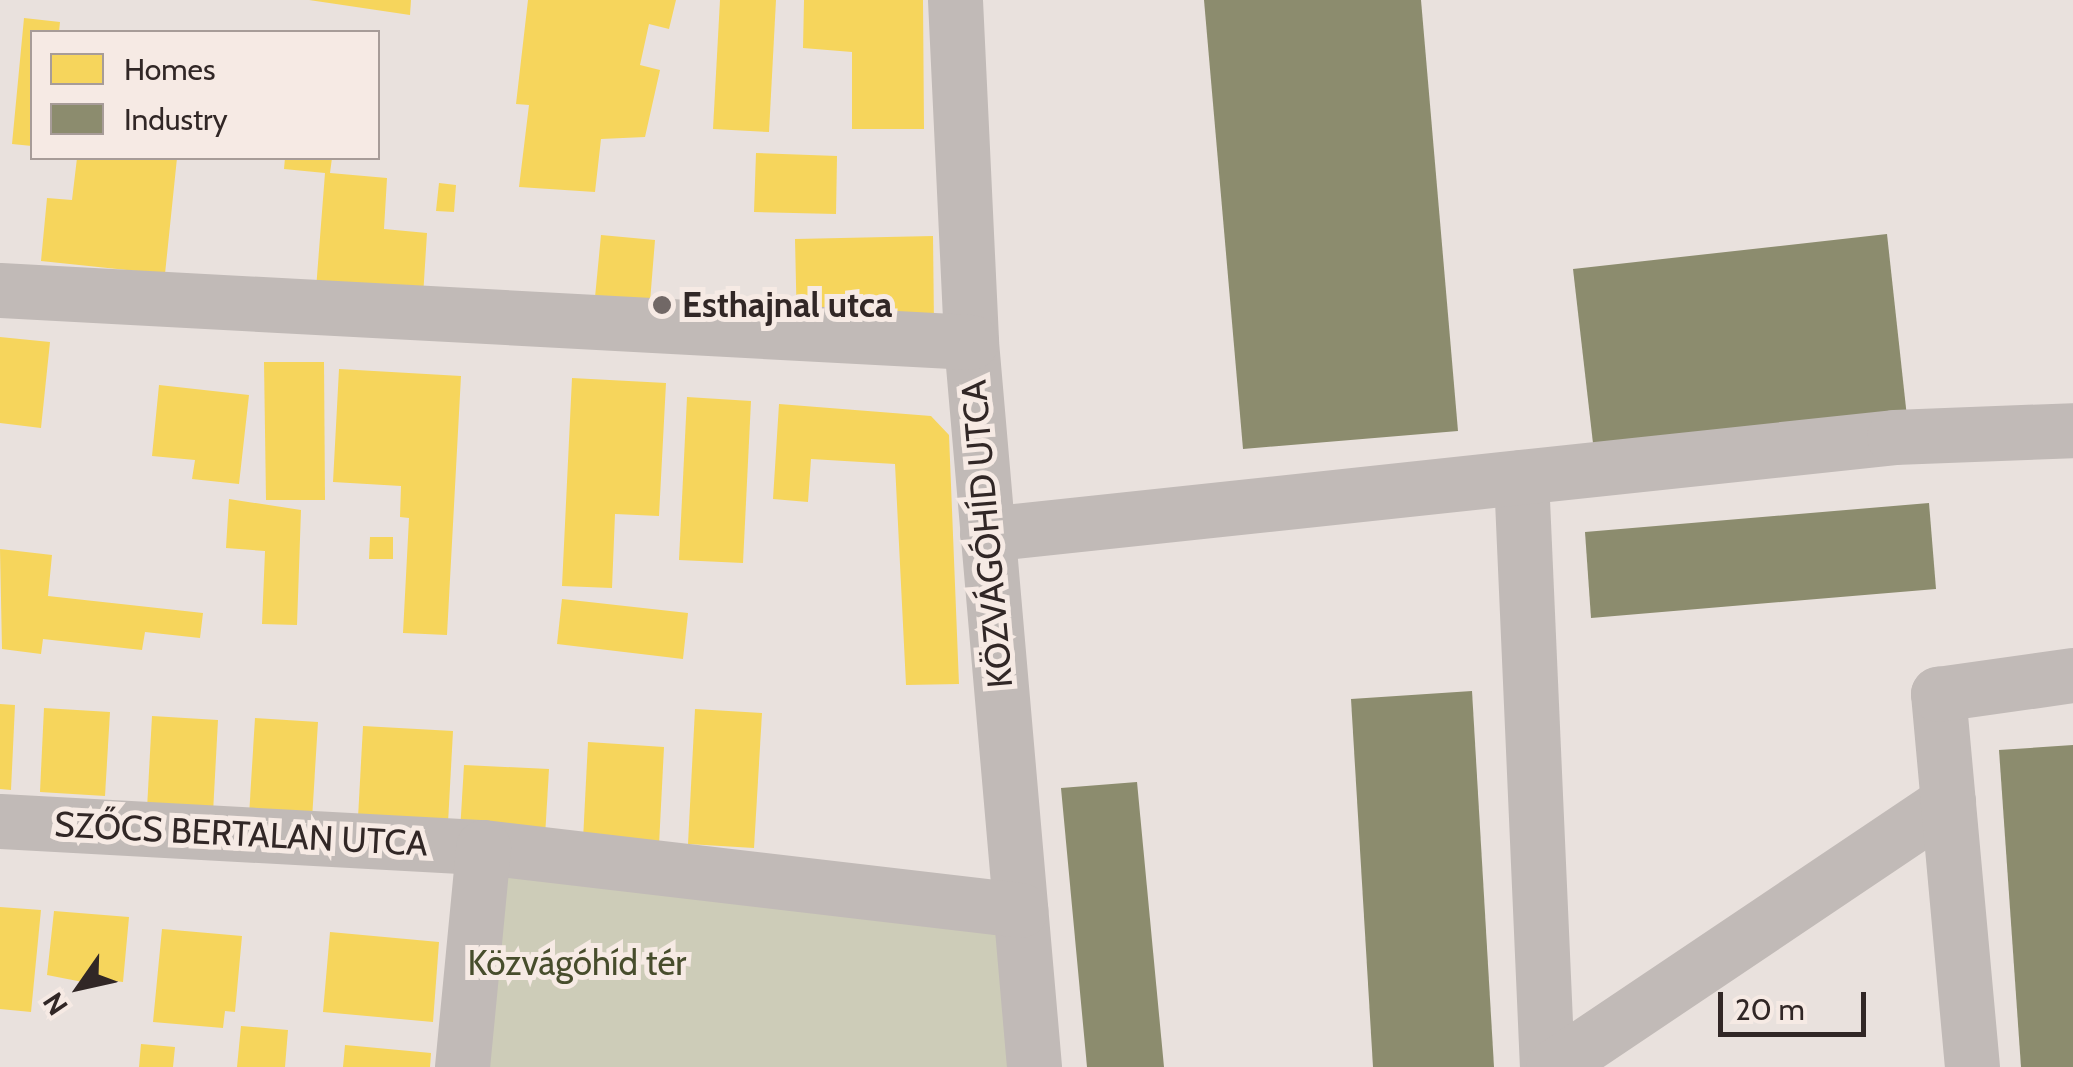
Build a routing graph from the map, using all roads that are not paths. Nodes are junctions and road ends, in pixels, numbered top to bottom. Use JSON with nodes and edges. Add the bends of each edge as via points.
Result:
{"nodes":[{"id":1,"x":955,"y":0,"type":"edge"},
{"id":2,"x":0,"y":290,"type":"edge"},
{"id":3,"x":970,"y":342,"type":"junction"},
{"id":4,"x":2073,"y":430,"type":"edge"},
{"id":5,"x":1521,"y":476,"type":"junction"},
{"id":6,"x":987,"y":534,"type":"junction"},
{"id":7,"x":2073,"y":675,"type":"edge"},
{"id":8,"x":1948,"y":802,"type":"junction"},
{"id":9,"x":0,"y":821,"type":"edge"},
{"id":10,"x":483,"y":847,"type":"junction"},
{"id":11,"x":1020,"y":910,"type":"junction"},
{"id":12,"x":462,"y":1067,"type":"edge"},
{"id":13,"x":1034,"y":1067,"type":"edge"},
{"id":14,"x":1550,"y":1067,"type":"edge"},
{"id":15,"x":1972,"y":1067,"type":"edge"}],
"edges":[{"from":1,"to":3,"type":"street","name":"KÖZVÁGÓHÍD UTCA"},
{"from":2,"to":3,"type":"street"},
{"from":3,"to":6,"type":"street","name":"KÖZVÁGÓHÍD UTCA"},
{"from":4,"to":5,"type":"street","via":[[1894,437]]},
{"from":5,"to":6,"type":"street"},
{"from":5,"to":14,"type":"street"},
{"from":6,"to":11,"type":"street","name":"KÖZVÁGÓHÍD UTCA"},
{"from":7,"to":8,"type":"street","via":[[1938,694]]},
{"from":8,"to":14,"type":"street"},
{"from":8,"to":15,"type":"street"},
{"from":9,"to":10,"type":"street","name":"SZŐCS BERTALAN UTCA"},
{"from":10,"to":11,"type":"street"},
{"from":10,"to":12,"type":"street"},
{"from":11,"to":13,"type":"street","name":"KÖZVÁGÓHÍD UTCA"}]}
